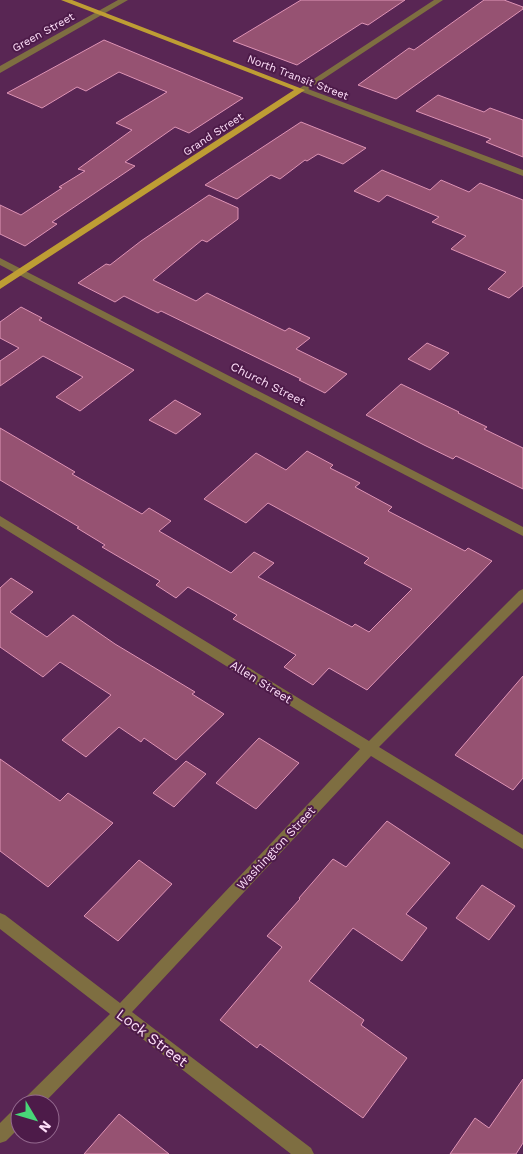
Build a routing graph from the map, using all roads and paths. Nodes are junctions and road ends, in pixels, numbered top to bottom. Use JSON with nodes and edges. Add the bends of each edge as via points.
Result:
{"nodes":[{"id":1,"x":66,"y":0,"type":"edge"},
{"id":2,"x":124,"y":0,"type":"edge"},
{"id":3,"x":438,"y":0,"type":"edge"},
{"id":4,"x":100,"y":13,"type":"junction"},
{"id":5,"x":0,"y":70,"type":"edge"},
{"id":6,"x":301,"y":90,"type":"junction"},
{"id":7,"x":523,"y":173,"type":"edge"},
{"id":8,"x":0,"y":261,"type":"edge"},
{"id":9,"x":22,"y":272,"type":"junction"},
{"id":10,"x":0,"y":286,"type":"edge"},
{"id":11,"x":0,"y":520,"type":"edge"},
{"id":12,"x":523,"y":532,"type":"edge"},
{"id":13,"x":523,"y":594,"type":"edge"},
{"id":14,"x":369,"y":749,"type":"junction"},
{"id":15,"x":523,"y":843,"type":"edge"},
{"id":16,"x":0,"y":920,"type":"edge"},
{"id":17,"x":120,"y":1014,"type":"junction"},
{"id":18,"x":41,"y":1094,"type":"edge"},
{"id":19,"x":10,"y":1125,"type":"edge"},
{"id":20,"x":0,"y":1135,"type":"edge"},
{"id":21,"x":305,"y":1154,"type":"edge"}],
"edges":[{"from":1,"to":4,"type":"main road","name":"North Transit Street"},
{"from":2,"to":4,"type":"street","name":"Green Street"},
{"from":3,"to":6,"type":"street","name":"Grand Street"},
{"from":4,"to":5,"type":"street","name":"Green Street"},
{"from":4,"to":6,"type":"main road","name":"North Transit Street"},
{"from":6,"to":7,"type":"street","name":"North Transit Street"},
{"from":6,"to":9,"type":"main road","name":"Grand Street"},
{"from":8,"to":9,"type":"street","name":"Church Street"},
{"from":9,"to":10,"type":"main road","name":"Grand Street"},
{"from":9,"to":12,"type":"street","name":"Church Street"},
{"from":11,"to":14,"type":"street","name":"Allen Street"},
{"from":13,"to":14,"type":"street","name":"Washington Street"},
{"from":14,"to":15,"type":"street","name":"Allen Street"},
{"from":14,"to":17,"type":"street","name":"Washington Street"},
{"from":16,"to":17,"type":"street","name":"Lock Street"},
{"from":17,"to":18,"type":"street","name":"Washington Street"},
{"from":17,"to":21,"type":"street","name":"Lock Street"},
{"from":19,"to":20,"type":"street"}]}
